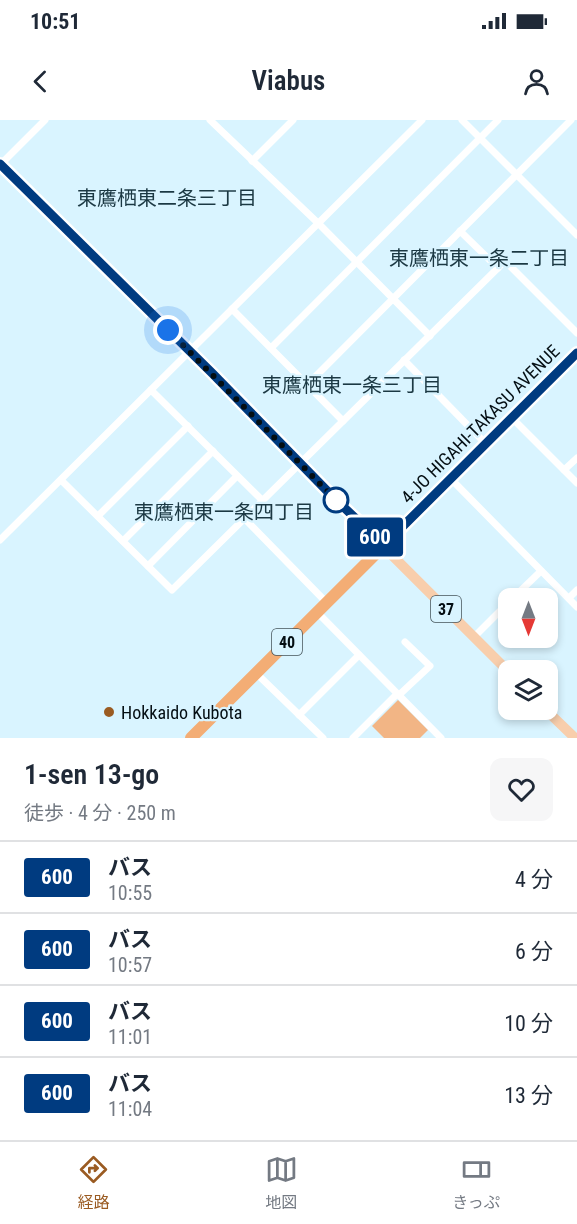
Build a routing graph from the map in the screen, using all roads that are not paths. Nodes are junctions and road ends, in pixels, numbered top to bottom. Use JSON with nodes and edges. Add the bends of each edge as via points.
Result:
{"nodes":[{"id":1,"x":45,"y":120,"type":"edge"},
{"id":2,"x":210,"y":120,"type":"edge"},
{"id":3,"x":293,"y":120,"type":"edge"},
{"id":4,"x":422,"y":120,"type":"edge"},
{"id":5,"x":462,"y":120,"type":"edge"},
{"id":6,"x":498,"y":120,"type":"edge"},
{"id":7,"x":571,"y":120,"type":"edge"},
{"id":8,"x":480,"y":138,"type":"junction"},
{"id":9,"x":252,"y":161,"type":"junction"},
{"id":10,"x":0,"y":164,"type":"edge"},
{"id":11,"x":517,"y":174,"type":"junction"},
{"id":12,"x":319,"y":224,"type":"junction"},
{"id":13,"x":460,"y":231,"type":"junction"},
{"id":14,"x":577,"y":235,"type":"edge"},
{"id":15,"x":357,"y":262,"type":"junction"},
{"id":16,"x":498,"y":268,"type":"junction"},
{"id":17,"x":392,"y":298,"type":"junction"},
{"id":18,"x":232,"y":309,"type":"junction"},
{"id":19,"x":577,"y":333,"type":"edge"},
{"id":20,"x":430,"y":336,"type":"junction"},
{"id":21,"x":271,"y":348,"type":"junction"},
{"id":22,"x":190,"y":351,"type":"junction"},
{"id":23,"x":577,"y":353,"type":"edge"},
{"id":24,"x":404,"y":360,"type":"junction"},
{"id":25,"x":307,"y":385,"type":"junction"},
{"id":26,"x":151,"y":390,"type":"junction"},
{"id":27,"x":512,"y":418,"type":"junction"},
{"id":28,"x":343,"y":421,"type":"junction"},
{"id":29,"x":188,"y":426,"type":"junction"},
{"id":30,"x":486,"y":444,"type":"junction"},
{"id":31,"x":213,"y":451,"type":"junction"},
{"id":32,"x":577,"y":458,"type":"edge"},
{"id":33,"x":301,"y":463,"type":"junction"},
{"id":34,"x":564,"y":470,"type":"junction"},
{"id":35,"x":237,"y":476,"type":"junction"},
{"id":36,"x":451,"y":479,"type":"junction"},
{"id":37,"x":61,"y":480,"type":"junction"},
{"id":38,"x":577,"y":483,"type":"edge"},
{"id":39,"x":262,"y":500,"type":"junction"},
{"id":40,"x":98,"y":516,"type":"junction"},
{"id":41,"x":244,"y":518,"type":"junction"},
{"id":42,"x":0,"y":540,"type":"edge"},
{"id":43,"x":123,"y":541,"type":"junction"},
{"id":44,"x":384,"y":545,"type":"junction"},
{"id":45,"x":147,"y":566,"type":"junction"},
{"id":46,"x":541,"y":571,"type":"junction"},
{"id":47,"x":523,"y":588,"type":"edge"},
{"id":48,"x":577,"y":590,"type":"edge"},
{"id":49,"x":569,"y":598,"type":"junction"},
{"id":50,"x":327,"y":603,"type":"junction"},
{"id":51,"x":577,"y":607,"type":"edge"},
{"id":52,"x":316,"y":612,"type":"junction"},
{"id":53,"x":498,"y":613,"type":"edge"},
{"id":54,"x":474,"y":637,"type":"junction"},
{"id":55,"x":405,"y":642,"type":"dead end"},
{"id":56,"x":359,"y":655,"type":"junction"},
{"id":57,"x":498,"y":661,"type":"edge"},
{"id":58,"x":256,"y":673,"type":"junction"},
{"id":59,"x":398,"y":694,"type":"junction"},
{"id":60,"x":299,"y":715,"type":"junction"},
{"id":61,"x":556,"y":720,"type":"edge"},
{"id":62,"x":435,"y":732,"type":"junction"},
{"id":63,"x":191,"y":738,"type":"edge"},
{"id":64,"x":323,"y":738,"type":"edge"},
{"id":65,"x":353,"y":738,"type":"edge"},
{"id":66,"x":429,"y":738,"type":"edge"},
{"id":67,"x":441,"y":738,"type":"edge"},
{"id":68,"x":575,"y":738,"type":"edge"}],
"edges":[{"from":1,"to":10,"type":"street"},
{"from":2,"to":9,"type":"street"},
{"from":3,"to":9,"type":"street"},
{"from":4,"to":12,"type":"street"},
{"from":5,"to":8,"type":"street"},
{"from":6,"to":8,"type":"street"},
{"from":7,"to":11,"type":"street"},
{"from":8,"to":11,"type":"street"},
{"from":8,"to":15,"type":"street"},
{"from":9,"to":12,"type":"street"},
{"from":10,"to":22,"type":"main road","number":"37"},
{"from":11,"to":13,"type":"street"},
{"from":11,"to":14,"type":"street"},
{"from":12,"to":15,"type":"street"},
{"from":12,"to":18,"type":"street"},
{"from":13,"to":16,"type":"street"},
{"from":13,"to":17,"type":"street"},
{"from":15,"to":17,"type":"street"},
{"from":15,"to":21,"type":"street"},
{"from":16,"to":19,"type":"street","via":[[506,261]]},
{"from":16,"to":20,"type":"street"},
{"from":17,"to":20,"type":"street"},
{"from":17,"to":25,"type":"street"},
{"from":18,"to":21,"type":"street"},
{"from":18,"to":22,"type":"street"},
{"from":20,"to":24,"type":"street"},
{"from":21,"to":25,"type":"street"},
{"from":22,"to":26,"type":"street"},
{"from":22,"to":33,"type":"main road","number":"37"},
{"from":23,"to":27,"type":"highway","name":"4-JO HIGAHI-TAKASU AVENUE","number":"40"},
{"from":24,"to":28,"type":"street"},
{"from":24,"to":30,"type":"street"},
{"from":25,"to":28,"type":"street"},
{"from":26,"to":29,"type":"street"},
{"from":26,"to":37,"type":"street"},
{"from":27,"to":30,"type":"highway","name":"4-JO HIGAHI-TAKASU AVENUE","number":"40"},
{"from":27,"to":34,"type":"street"},
{"from":28,"to":33,"type":"street"},
{"from":29,"to":31,"type":"street"},
{"from":29,"to":40,"type":"street"},
{"from":30,"to":36,"type":"highway","name":"4-JO HIGAHI-TAKASU AVENUE","number":"40"},
{"from":31,"to":35,"type":"street"},
{"from":31,"to":43,"type":"street"},
{"from":32,"to":34,"type":"street"},
{"from":33,"to":39,"type":"street"},
{"from":33,"to":44,"type":"main road","number":"37"},
{"from":34,"to":38,"type":"street"},
{"from":35,"to":39,"type":"street"},
{"from":35,"to":45,"type":"street"},
{"from":36,"to":44,"type":"highway","name":"4-JO HIGAHI-TAKASU AVENUE","number":"40"},
{"from":36,"to":46,"type":"street"},
{"from":37,"to":40,"type":"street"},
{"from":37,"to":42,"type":"street"},
{"from":39,"to":41,"type":"street"},
{"from":40,"to":43,"type":"street"},
{"from":41,"to":45,"type":"street","via":[[172,590]]},
{"from":41,"to":50,"type":"street"},
{"from":43,"to":45,"type":"street"},
{"from":44,"to":50,"type":"highway","number":"40"},
{"from":44,"to":54,"type":"main road","number":"37"},
{"from":46,"to":47,"type":"street"},
{"from":46,"to":49,"type":"street"},
{"from":48,"to":49,"type":"street"},
{"from":49,"to":51,"type":"street"},
{"from":50,"to":52,"type":"highway","number":"40"},
{"from":52,"to":56,"type":"street"},
{"from":52,"to":58,"type":"highway","number":"40"},
{"from":53,"to":54,"type":"street"},
{"from":54,"to":57,"type":"main road","number":"37"},
{"from":55,"to":59,"type":"street","via":[[430,666]]},
{"from":56,"to":59,"type":"street"},
{"from":56,"to":60,"type":"street"},
{"from":58,"to":60,"type":"street"},
{"from":58,"to":63,"type":"highway","number":"40"},
{"from":59,"to":62,"type":"street"},
{"from":59,"to":65,"type":"street"},
{"from":60,"to":64,"type":"street"},
{"from":61,"to":68,"type":"main road"},
{"from":62,"to":66,"type":"street"},
{"from":62,"to":67,"type":"street"}]}
